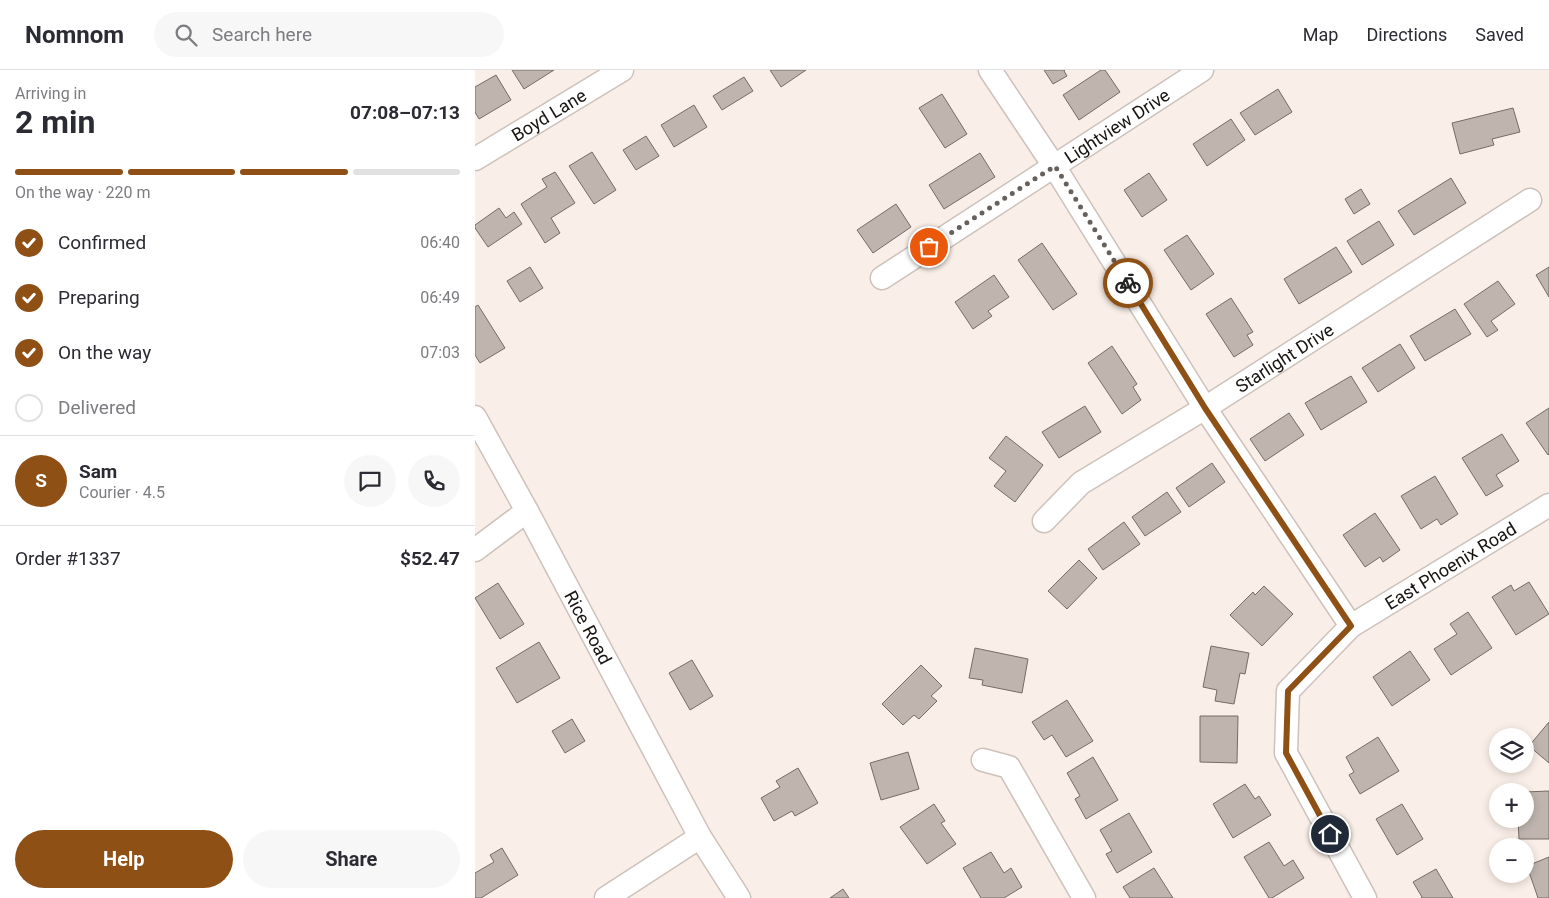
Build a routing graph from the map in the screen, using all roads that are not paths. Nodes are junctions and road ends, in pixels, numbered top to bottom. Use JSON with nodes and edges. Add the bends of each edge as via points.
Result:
{"nodes":[{"id":1,"x":622,"y":70,"type":"edge"},
{"id":2,"x":990,"y":70,"type":"edge"},
{"id":3,"x":1202,"y":70,"type":"edge"},
{"id":4,"x":475,"y":160,"type":"edge"},
{"id":5,"x":1055,"y":166,"type":"junction"},
{"id":6,"x":1530,"y":200,"type":"dead end"},
{"id":7,"x":882,"y":278,"type":"dead end"},
{"id":8,"x":1205,"y":408,"type":"junction"},
{"id":9,"x":475,"y":417,"type":"edge"},
{"id":10,"x":1549,"y":505,"type":"edge"},
{"id":11,"x":527,"y":511,"type":"junction"},
{"id":12,"x":1044,"y":521,"type":"dead end"},
{"id":13,"x":475,"y":550,"type":"edge"},
{"id":14,"x":1351,"y":626,"type":"junction"},
{"id":15,"x":983,"y":760,"type":"dead end"},
{"id":16,"x":700,"y":837,"type":"junction"},
{"id":17,"x":606,"y":898,"type":"edge"},
{"id":18,"x":739,"y":898,"type":"edge"},
{"id":19,"x":1084,"y":898,"type":"edge"},
{"id":20,"x":1365,"y":898,"type":"edge"}],
"edges":[{"from":1,"to":4,"type":"street","name":"Boyd Lane"},
{"from":2,"to":5,"type":"street"},
{"from":3,"to":5,"type":"street","name":"Lightview Drive"},
{"from":5,"to":7,"type":"street","name":"Lightview Drive"},
{"from":5,"to":8,"type":"street"},
{"from":6,"to":8,"type":"street","name":"Starlight Drive"},
{"from":8,"to":12,"type":"street","name":"Starlight Drive","via":[[1081,483]]},
{"from":8,"to":14,"type":"street"},
{"from":9,"to":11,"type":"street","name":"Rice Road"},
{"from":10,"to":14,"type":"street","name":"East Phoenix Road"},
{"from":11,"to":13,"type":"street"},
{"from":11,"to":16,"type":"street","name":"Rice Road"},
{"from":14,"to":20,"type":"street","name":"East Phoenix Road","via":[[1288,691],[1286,753]]},
{"from":15,"to":19,"type":"street","via":[[1009,767]]},
{"from":16,"to":17,"type":"street"},
{"from":16,"to":18,"type":"street","name":"Rice Road"}]}
